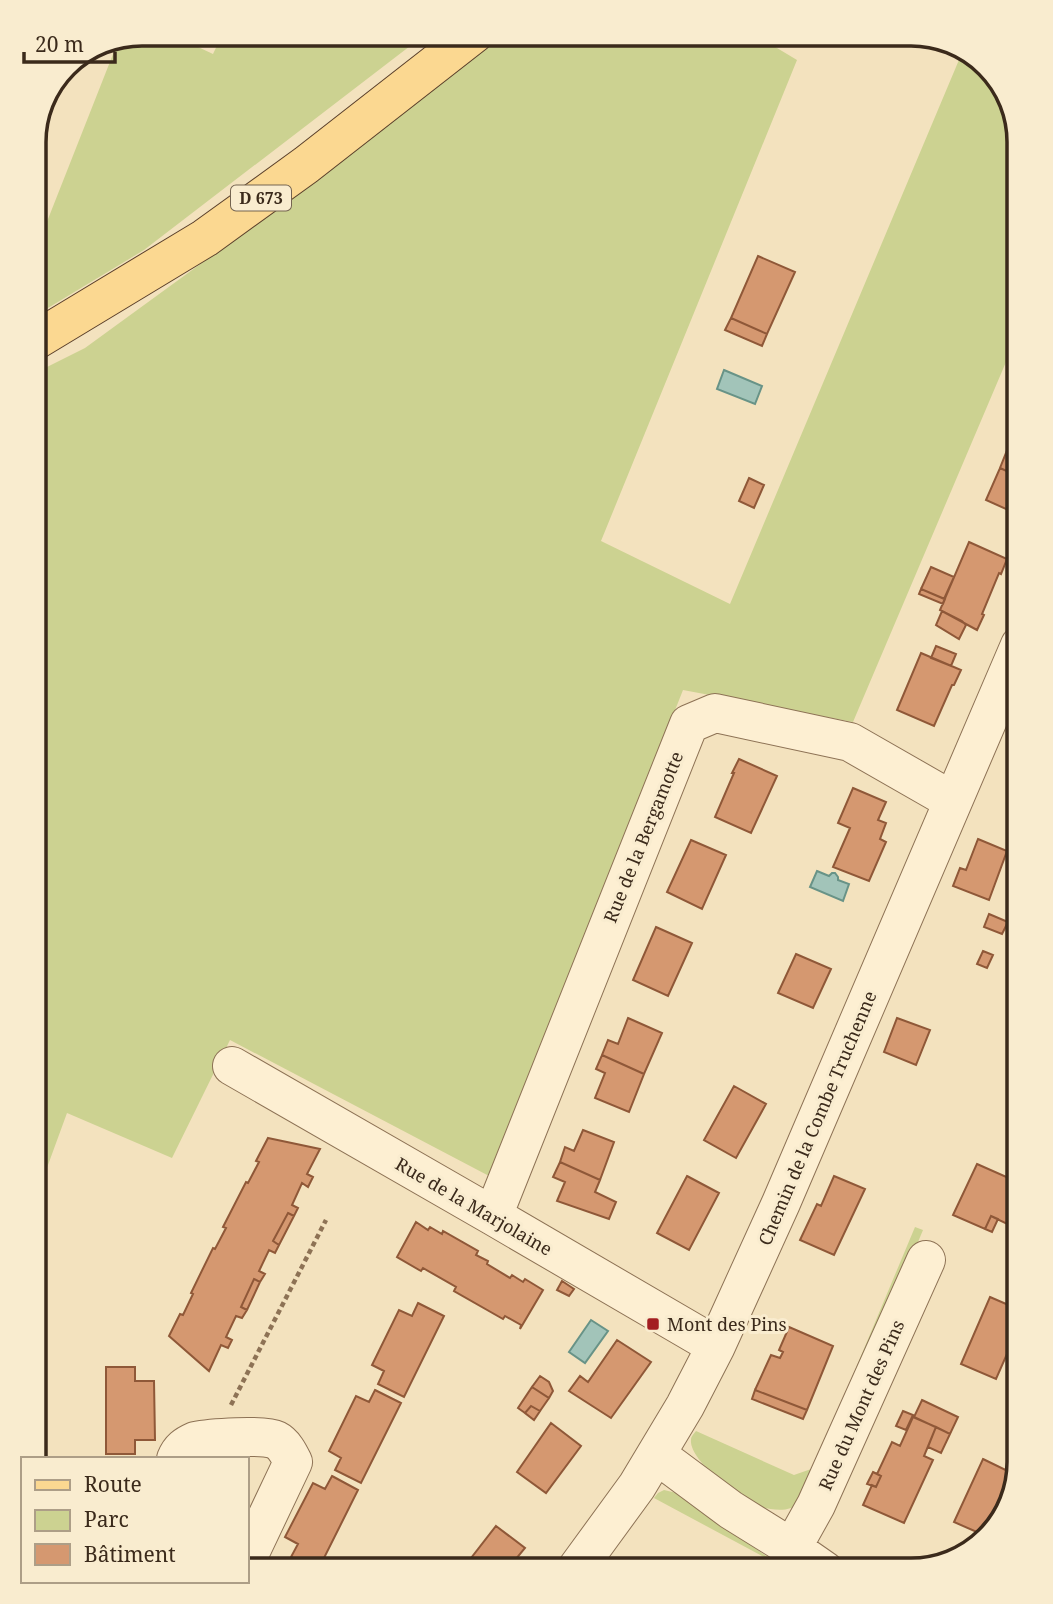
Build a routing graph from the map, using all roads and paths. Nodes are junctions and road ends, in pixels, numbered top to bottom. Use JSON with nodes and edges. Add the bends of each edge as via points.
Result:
{"nodes":[{"id":1,"x":459,"y":45,"type":"edge"},
{"id":2,"x":46,"y":334,"type":"edge"},
{"id":3,"x":1007,"y":675,"type":"edge"},
{"id":4,"x":953,"y":801,"type":"junction"},
{"id":5,"x":232,"y":1066,"type":"dead end"},
{"id":6,"x":493,"y":1216,"type":"junction"},
{"id":7,"x":326,"y":1220,"type":"dead end"},
{"id":8,"x":926,"y":1259,"type":"dead end"},
{"id":9,"x":716,"y":1346,"type":"junction"},
{"id":10,"x":221,"y":1439,"type":"junction"},
{"id":11,"x":657,"y":1454,"type":"junction"},
{"id":12,"x":177,"y":1457,"type":"edge"},
{"id":13,"x":792,"y":1548,"type":"junction"},
{"id":14,"x":248,"y":1557,"type":"edge"},
{"id":15,"x":592,"y":1558,"type":"edge"},
{"id":16,"x":806,"y":1558,"type":"edge"}],
"edges":[{"from":1,"to":2,"type":"main road","number":"D 673","via":[[205,238]]},
{"from":3,"to":4,"type":"street","name":"Chemin de la Combe Truchenne"},
{"from":4,"to":6,"type":"street","name":"Rue de la Bergamotte","via":[[850,742],[715,713],[688,724]]},
{"from":4,"to":9,"type":"street","name":"Chemin de la Combe Truchenne"},
{"from":5,"to":6,"type":"street","name":"Rue de la Marjolaine"},
{"from":6,"to":9,"type":"street","name":"Rue de la Marjolaine"},
{"from":7,"to":10,"type":"path","via":[[223,1420]]},
{"from":8,"to":13,"type":"street","name":"Rue du Mont des Pins","via":[[816,1506]]},
{"from":9,"to":11,"type":"street","name":"Chemin de la Combe Truchenne"},
{"from":10,"to":12,"type":"street","via":[[186,1444]]},
{"from":10,"to":14,"type":"street","via":[[275,1440],[292,1462]]},
{"from":11,"to":13,"type":"street","via":[[731,1510]]},
{"from":11,"to":15,"type":"street","name":"Chemin de la Combe Truchenne"},
{"from":13,"to":16,"type":"street"}]}
